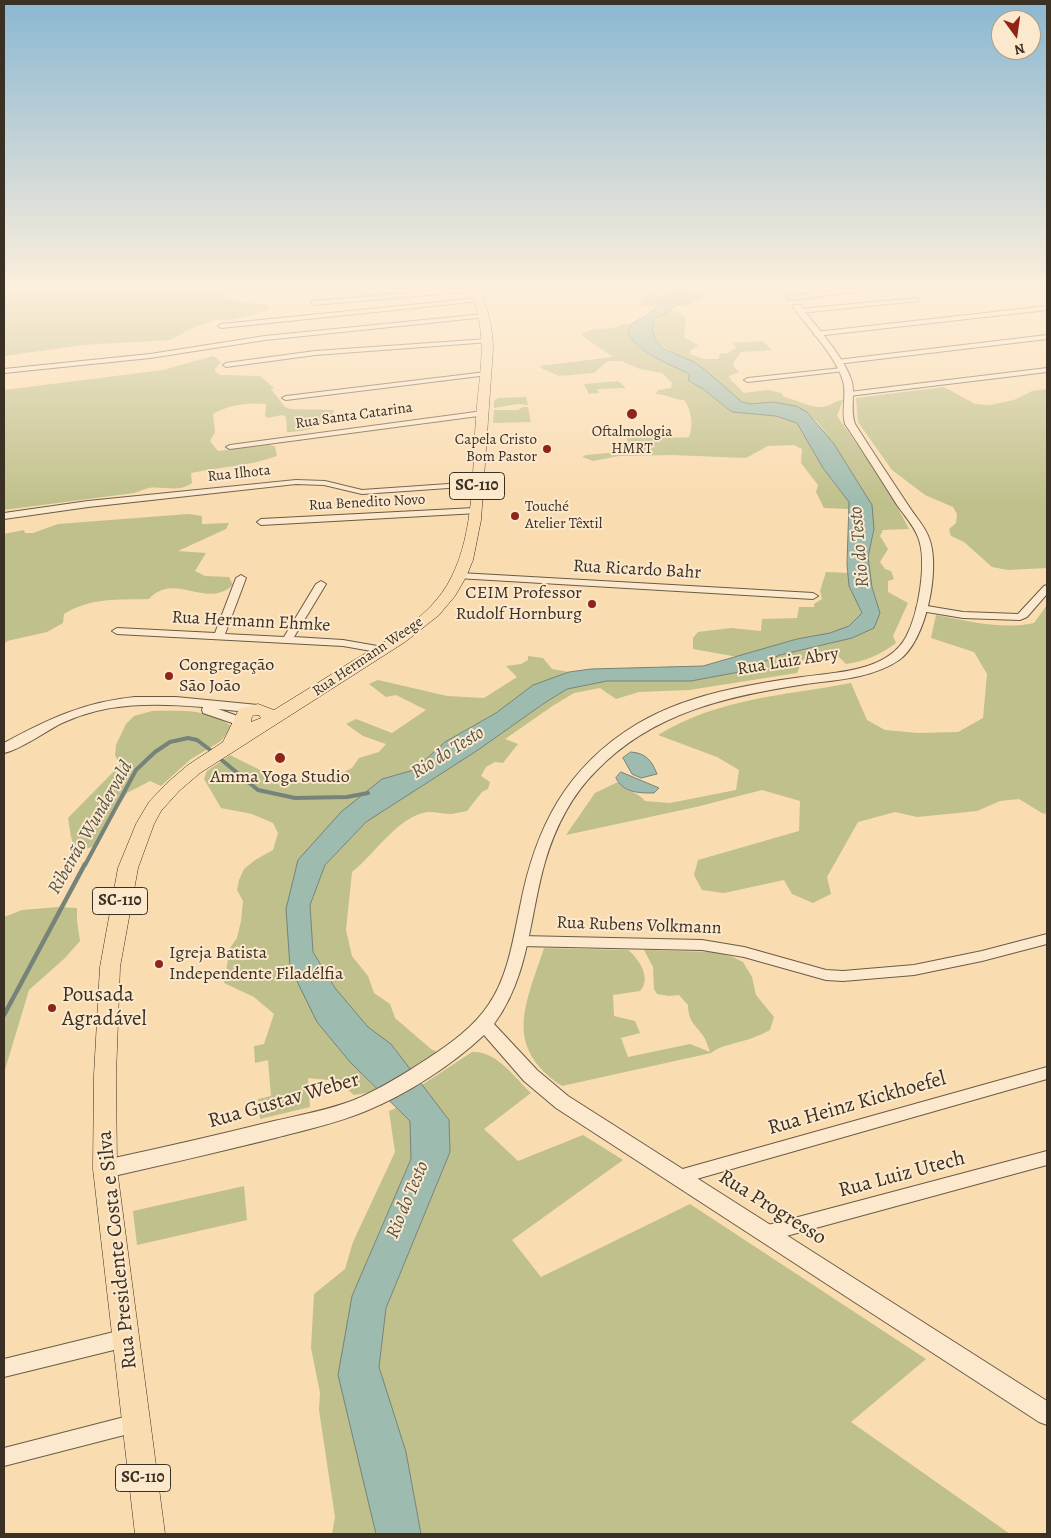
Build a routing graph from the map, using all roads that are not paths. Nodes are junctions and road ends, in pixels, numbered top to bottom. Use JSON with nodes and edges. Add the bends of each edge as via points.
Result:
{"nodes":[{"id":1,"x":106,"y":361,"type":"edge"},
{"id":2,"x":257,"y":361,"type":"edge"},
{"id":3,"x":487,"y":361,"type":"edge"},
{"id":4,"x":835,"y":361,"type":"edge"},
{"id":5,"x":876,"y":361,"type":"edge"},
{"id":6,"x":226,"y":365,"type":"dead end"},
{"id":7,"x":839,"y":366,"type":"junction"},
{"id":8,"x":1047,"y":370,"type":"edge"},
{"id":9,"x":4,"y":372,"type":"edge"},
{"id":10,"x":486,"y":374,"type":"junction"},
{"id":11,"x":748,"y":380,"type":"dead end"},
{"id":12,"x":849,"y":394,"type":"junction"},
{"id":13,"x":286,"y":398,"type":"dead end"},
{"id":14,"x":483,"y":413,"type":"junction"},
{"id":15,"x":230,"y":447,"type":"dead end"},
{"id":16,"x":477,"y":484,"type":"junction"},
{"id":17,"x":475,"y":511,"type":"junction"},
{"id":18,"x":4,"y":516,"type":"edge"},
{"id":19,"x":261,"y":522,"type":"dead end"},
{"id":20,"x":460,"y":576,"type":"junction"},
{"id":21,"x":241,"y":578,"type":"dead end"},
{"id":22,"x":322,"y":584,"type":"dead end"},
{"id":23,"x":1047,"y":588,"type":"edge"},
{"id":24,"x":813,"y":596,"type":"dead end"},
{"id":25,"x":921,"y":608,"type":"junction"},
{"id":26,"x":117,"y":631,"type":"dead end"},
{"id":27,"x":219,"y":636,"type":"junction"},
{"id":28,"x":287,"y":640,"type":"junction"},
{"id":29,"x":383,"y":650,"type":"junction"},
{"id":30,"x":181,"y":702,"type":"junction"},
{"id":31,"x":261,"y":715,"type":"junction"},
{"id":32,"x":241,"y":722,"type":"junction"},
{"id":33,"x":4,"y":749,"type":"edge"},
{"id":34,"x":221,"y":751,"type":"junction"},
{"id":35,"x":1047,"y":939,"type":"edge"},
{"id":36,"x":521,"y":941,"type":"junction"},
{"id":37,"x":485,"y":1025,"type":"junction"},
{"id":38,"x":1047,"y":1073,"type":"edge"},
{"id":39,"x":1047,"y":1158,"type":"edge"},
{"id":40,"x":106,"y":1169,"type":"junction"},
{"id":41,"x":679,"y":1177,"type":"junction"},
{"id":42,"x":768,"y":1233,"type":"junction"},
{"id":43,"x":126,"y":1338,"type":"junction"},
{"id":44,"x":4,"y":1368,"type":"edge"},
{"id":45,"x":1047,"y":1414,"type":"edge"},
{"id":46,"x":136,"y":1423,"type":"junction"},
{"id":47,"x":4,"y":1457,"type":"edge"},
{"id":48,"x":150,"y":1534,"type":"edge"}],
"edges":[{"from":1,"to":9,"type":"street"},
{"from":2,"to":6,"type":"street"},
{"from":3,"to":10,"type":"main road","name":"Rua Hermann Weege","number":"SC-110"},
{"from":4,"to":7,"type":"street","name":"Rua Luiz Abry"},
{"from":5,"to":7,"type":"street"},
{"from":7,"to":11,"type":"street"},
{"from":7,"to":12,"type":"street","name":"Rua Luiz Abry"},
{"from":8,"to":12,"type":"street"},
{"from":10,"to":13,"type":"street"},
{"from":10,"to":14,"type":"main road","name":"Rua Hermann Weege","number":"SC-110"},
{"from":12,"to":25,"type":"street","name":"Rua Luiz Abry","via":[[846,410],[850,424],[924,538],[928,568]]},
{"from":14,"to":15,"type":"street","name":"Rua Santa Catarina"},
{"from":14,"to":16,"type":"main road","name":"Rua Hermann Weege","number":"SC-110"},
{"from":16,"to":17,"type":"main road","name":"Rua Hermann Weege","number":"SC-110"},
{"from":16,"to":18,"type":"street","name":"Rua Ilhota","via":[[362,492],[325,483],[302,482]]},
{"from":17,"to":19,"type":"street","name":"Rua Benedito Novo"},
{"from":17,"to":20,"type":"main road","name":"Rua Hermann Weege","number":"SC-110","via":[[469,550]]},
{"from":20,"to":24,"type":"street","name":"Rua Ricardo Bahr"},
{"from":20,"to":29,"type":"main road","name":"Rua Hermann Weege","number":"SC-110","via":[[425,620]]},
{"from":21,"to":27,"type":"street"},
{"from":22,"to":28,"type":"street"},
{"from":23,"to":25,"type":"street","via":[[1020,617],[963,615]]},
{"from":25,"to":36,"type":"street","name":"Rua Luiz Abry","via":[[916,630],[907,648],[885,662],[854,672],[702,699],[656,718],[608,751],[580,776],[556,814],[537,860]]},
{"from":26,"to":27,"type":"street","name":"Rua Hermann Ehmke"},
{"from":27,"to":28,"type":"street","name":"Rua Hermann Ehmke"},
{"from":28,"to":29,"type":"street","name":"Rua Hermann Ehmke","via":[[344,643]]},
{"from":29,"to":31,"type":"main road","name":"Rua Hermann Weege","number":"SC-110","via":[[296,704]]},
{"from":30,"to":31,"type":"street"},
{"from":30,"to":32,"type":"street"},
{"from":30,"to":33,"type":"street","via":[[131,702],[94,707],[58,720]]},
{"from":31,"to":32,"type":"main road","via":[[250,728]]},
{"from":31,"to":34,"type":"main road","name":"Rua Hermann Weege","number":"SC-110"},
{"from":32,"to":34,"type":"main road","number":"SC-110"},
{"from":34,"to":40,"type":"main road","name":"Rua Presidente Costa e Silva","number":"SC-110","via":[[184,776],[155,807],[128,868],[110,967],[105,1076]]},
{"from":35,"to":36,"type":"street","name":"Rua Rubens Volkmann","via":[[914,970],[843,976],[820,974],[744,952],[702,944]]},
{"from":36,"to":37,"type":"street","name":"Rua Luiz Abry","via":[[508,987]]},
{"from":37,"to":40,"type":"street","name":"Rua Gustav Weber","via":[[381,1096],[333,1115]]},
{"from":37,"to":41,"type":"street","name":"Rua Progresso","via":[[543,1089]]},
{"from":38,"to":41,"type":"street","name":"Rua Heinz Kickhoefel"},
{"from":39,"to":42,"type":"street","name":"Rua Luiz Utech"},
{"from":40,"to":43,"type":"main road","name":"Rua Presidente Costa e Silva","number":"SC-110"},
{"from":41,"to":42,"type":"street","name":"Rua Progresso"},
{"from":42,"to":45,"type":"street","name":"Rua Progresso"},
{"from":43,"to":44,"type":"street"},
{"from":43,"to":46,"type":"main road","name":"Rua Presidente Costa e Silva","number":"SC-110"},
{"from":46,"to":47,"type":"street"},
{"from":46,"to":48,"type":"main road","name":"Rua Presidente Costa e Silva","number":"SC-110"}]}
